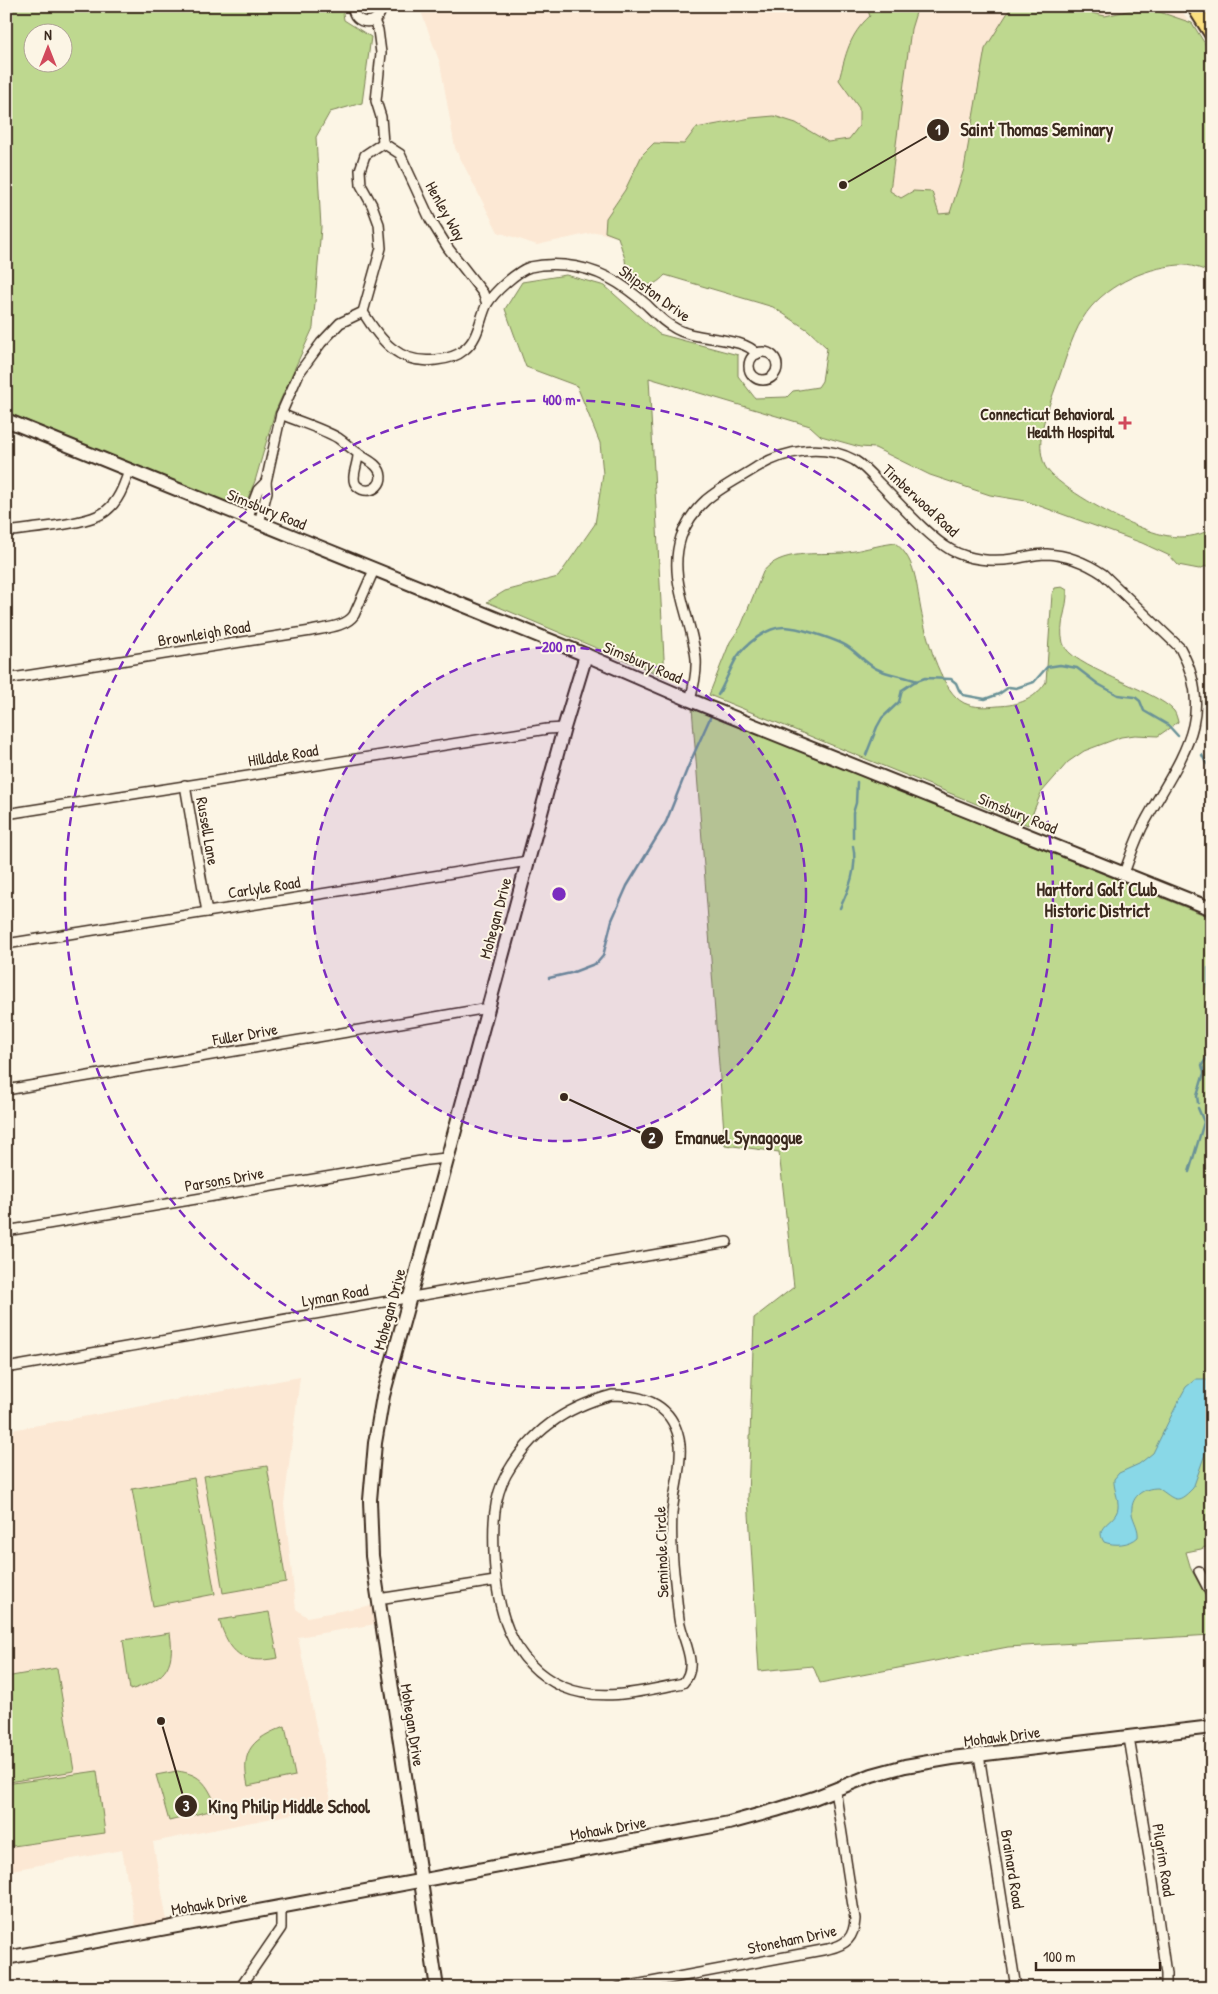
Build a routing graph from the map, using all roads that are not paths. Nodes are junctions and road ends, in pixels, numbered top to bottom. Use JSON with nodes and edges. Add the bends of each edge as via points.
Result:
{"nodes":[{"id":1,"x":353,"y":6,"type":"edge"},
{"id":2,"x":381,"y":6,"type":"edge"},
{"id":3,"x":1194,"y":6,"type":"edge"},
{"id":4,"x":374,"y":21,"type":"junction"},
{"id":5,"x":1212,"y":34,"type":"edge"},
{"id":6,"x":383,"y":143,"type":"junction"},
{"id":7,"x":487,"y":304,"type":"junction"},
{"id":8,"x":363,"y":312,"type":"junction"},
{"id":9,"x":757,"y":354,"type":"dead end"},
{"id":10,"x":281,"y":414,"type":"junction"},
{"id":11,"x":6,"y":420,"type":"edge"},
{"id":12,"x":358,"y":453,"type":"dead end"},
{"id":13,"x":129,"y":471,"type":"junction"},
{"id":14,"x":253,"y":521,"type":"junction"},
{"id":15,"x":6,"y":532,"type":"edge"},
{"id":16,"x":374,"y":570,"type":"junction"},
{"id":17,"x":586,"y":655,"type":"junction"},
{"id":18,"x":6,"y":679,"type":"edge"},
{"id":19,"x":690,"y":700,"type":"junction"},
{"id":20,"x":564,"y":728,"type":"junction"},
{"id":21,"x":185,"y":785,"type":"junction"},
{"id":22,"x":6,"y":814,"type":"edge"},
{"id":23,"x":528,"y":861,"type":"junction"},
{"id":24,"x":1124,"y":873,"type":"junction"},
{"id":25,"x":1212,"y":909,"type":"edge"},
{"id":26,"x":206,"y":912,"type":"junction"},
{"id":27,"x":6,"y":944,"type":"edge"},
{"id":28,"x":488,"y":1008,"type":"junction"},
{"id":29,"x":6,"y":1090,"type":"edge"},
{"id":30,"x":446,"y":1158,"type":"junction"},
{"id":31,"x":6,"y":1231,"type":"edge"},
{"id":32,"x":727,"y":1242,"type":"dead end"},
{"id":33,"x":408,"y":1298,"type":"junction"},
{"id":34,"x":6,"y":1368,"type":"edge"},
{"id":35,"x":1199,"y":1571,"type":"dead end"},
{"id":36,"x":495,"y":1581,"type":"junction"},
{"id":37,"x":1212,"y":1596,"type":"edge"},
{"id":38,"x":378,"y":1599,"type":"junction"},
{"id":39,"x":1212,"y":1727,"type":"edge"},
{"id":40,"x":1129,"y":1738,"type":"junction"},
{"id":41,"x":979,"y":1755,"type":"junction"},
{"id":42,"x":835,"y":1789,"type":"junction"},
{"id":43,"x":420,"y":1880,"type":"junction"},
{"id":44,"x":281,"y":1906,"type":"junction"},
{"id":45,"x":6,"y":1958,"type":"edge"},
{"id":46,"x":240,"y":1988,"type":"edge"},
{"id":47,"x":437,"y":1988,"type":"edge"},
{"id":48,"x":619,"y":1988,"type":"edge"},
{"id":49,"x":1016,"y":1988,"type":"edge"},
{"id":50,"x":1166,"y":1988,"type":"edge"}],
"edges":[{"from":1,"to":4,"type":"street","via":[[353,14],[359,21]]},
{"from":2,"to":4,"type":"street","via":[[380,15]]},
{"from":3,"to":5,"type":"main road"},
{"from":4,"to":6,"type":"street","via":[[381,53],[376,101]]},
{"from":6,"to":7,"type":"street","name":"Henley Way","via":[[400,154],[430,219],[483,293]]},
{"from":6,"to":8,"type":"street","via":[[365,155],[360,170],[360,185],[379,224],[381,248]]},
{"from":7,"to":8,"type":"street","via":[[480,327],[465,350],[448,358],[428,361],[409,359],[393,351]]},
{"from":7,"to":9,"type":"street","name":"Shipston Drive","via":[[505,283],[529,267],[563,265],[603,274],[628,289],[672,327],[688,335],[745,345]]},
{"from":8,"to":10,"type":"street","via":[[340,323],[321,343],[299,374]]},
{"from":10,"to":12,"type":"street","via":[[337,437]]},
{"from":10,"to":14,"type":"street","via":[[266,482],[267,492]]},
{"from":11,"to":13,"type":"street","name":"Simsbury Road"},
{"from":13,"to":14,"type":"street","name":"Simsbury Road"},
{"from":13,"to":15,"type":"street","via":[[119,496],[105,512],[84,520]]},
{"from":14,"to":16,"type":"street","name":"Simsbury Road"},
{"from":16,"to":17,"type":"street","name":"Simsbury Road"},
{"from":16,"to":18,"type":"street","name":"Brownleigh Road","via":[[354,615],[341,624]]},
{"from":17,"to":19,"type":"street","name":"Simsbury Road"},
{"from":17,"to":20,"type":"street","name":"Mohegan Drive"},
{"from":19,"to":24,"type":"street","name":"Simsbury Road"},
{"from":19,"to":24,"type":"street","name":"Timberwood Road","via":[[696,660],[676,571],[680,542],[690,519],[715,493],[780,455],[806,450],[843,456],[864,467],[950,550],[998,561],[1056,555],[1092,566],[1187,657],[1201,698],[1195,733],[1187,753],[1144,822]]},
{"from":20,"to":21,"type":"street","name":"Hilldale Road"},
{"from":20,"to":23,"type":"street","name":"Mohegan Drive"},
{"from":21,"to":22,"type":"street","name":"Hilldale Road"},
{"from":21,"to":26,"type":"street","name":"Russell Lane"},
{"from":23,"to":26,"type":"street","name":"Carlyle Road"},
{"from":23,"to":28,"type":"street","name":"Mohegan Drive"},
{"from":24,"to":25,"type":"street","name":"Simsbury Road"},
{"from":26,"to":27,"type":"street","name":"Carlyle Road"},
{"from":28,"to":29,"type":"street","name":"Fuller Drive"},
{"from":28,"to":30,"type":"street","name":"Mohegan Drive"},
{"from":30,"to":31,"type":"street","name":"Parsons Drive"},
{"from":30,"to":33,"type":"street","name":"Mohegan Drive"},
{"from":32,"to":33,"type":"street","name":"Lyman Road"},
{"from":33,"to":34,"type":"street","name":"Lyman Road"},
{"from":33,"to":38,"type":"street","name":"Mohegan Drive","via":[[374,1443],[370,1500],[372,1556]]},
{"from":35,"to":37,"type":"street"},
{"from":36,"to":36,"type":"street","name":"Seminole Circle","via":[[492,1526],[496,1502],[505,1477],[537,1433],[567,1411],[612,1395],[632,1395],[652,1401],[665,1411],[676,1428],[680,1446],[672,1514],[679,1621],[690,1657],[688,1677],[683,1683],[621,1694],[590,1694],[564,1687],[543,1675],[517,1647],[504,1622]]},
{"from":36,"to":38,"type":"street"},
{"from":38,"to":43,"type":"street","name":"Mohegan Drive"},
{"from":39,"to":40,"type":"street","name":"Mohawk Drive"},
{"from":40,"to":41,"type":"street","name":"Mohawk Drive"},
{"from":40,"to":50,"type":"street","name":"Pilgrim Road","via":[[1152,1875]]},
{"from":41,"to":42,"type":"street","name":"Mohawk Drive","via":[[905,1766],[872,1774]]},
{"from":41,"to":49,"type":"street","name":"Brainard Road"},
{"from":42,"to":43,"type":"street","name":"Mohawk Drive","via":[[776,1810],[729,1822]]},
{"from":42,"to":48,"type":"street","name":"Stoneham Drive","via":[[855,1919],[854,1931],[848,1941],[833,1948]]},
{"from":43,"to":44,"type":"street","name":"Mohawk Drive"},
{"from":43,"to":47,"type":"street","name":"Mohegan Drive"},
{"from":44,"to":45,"type":"street","name":"Mohawk Drive"},
{"from":44,"to":46,"type":"street","via":[[280,1928]]}]}
